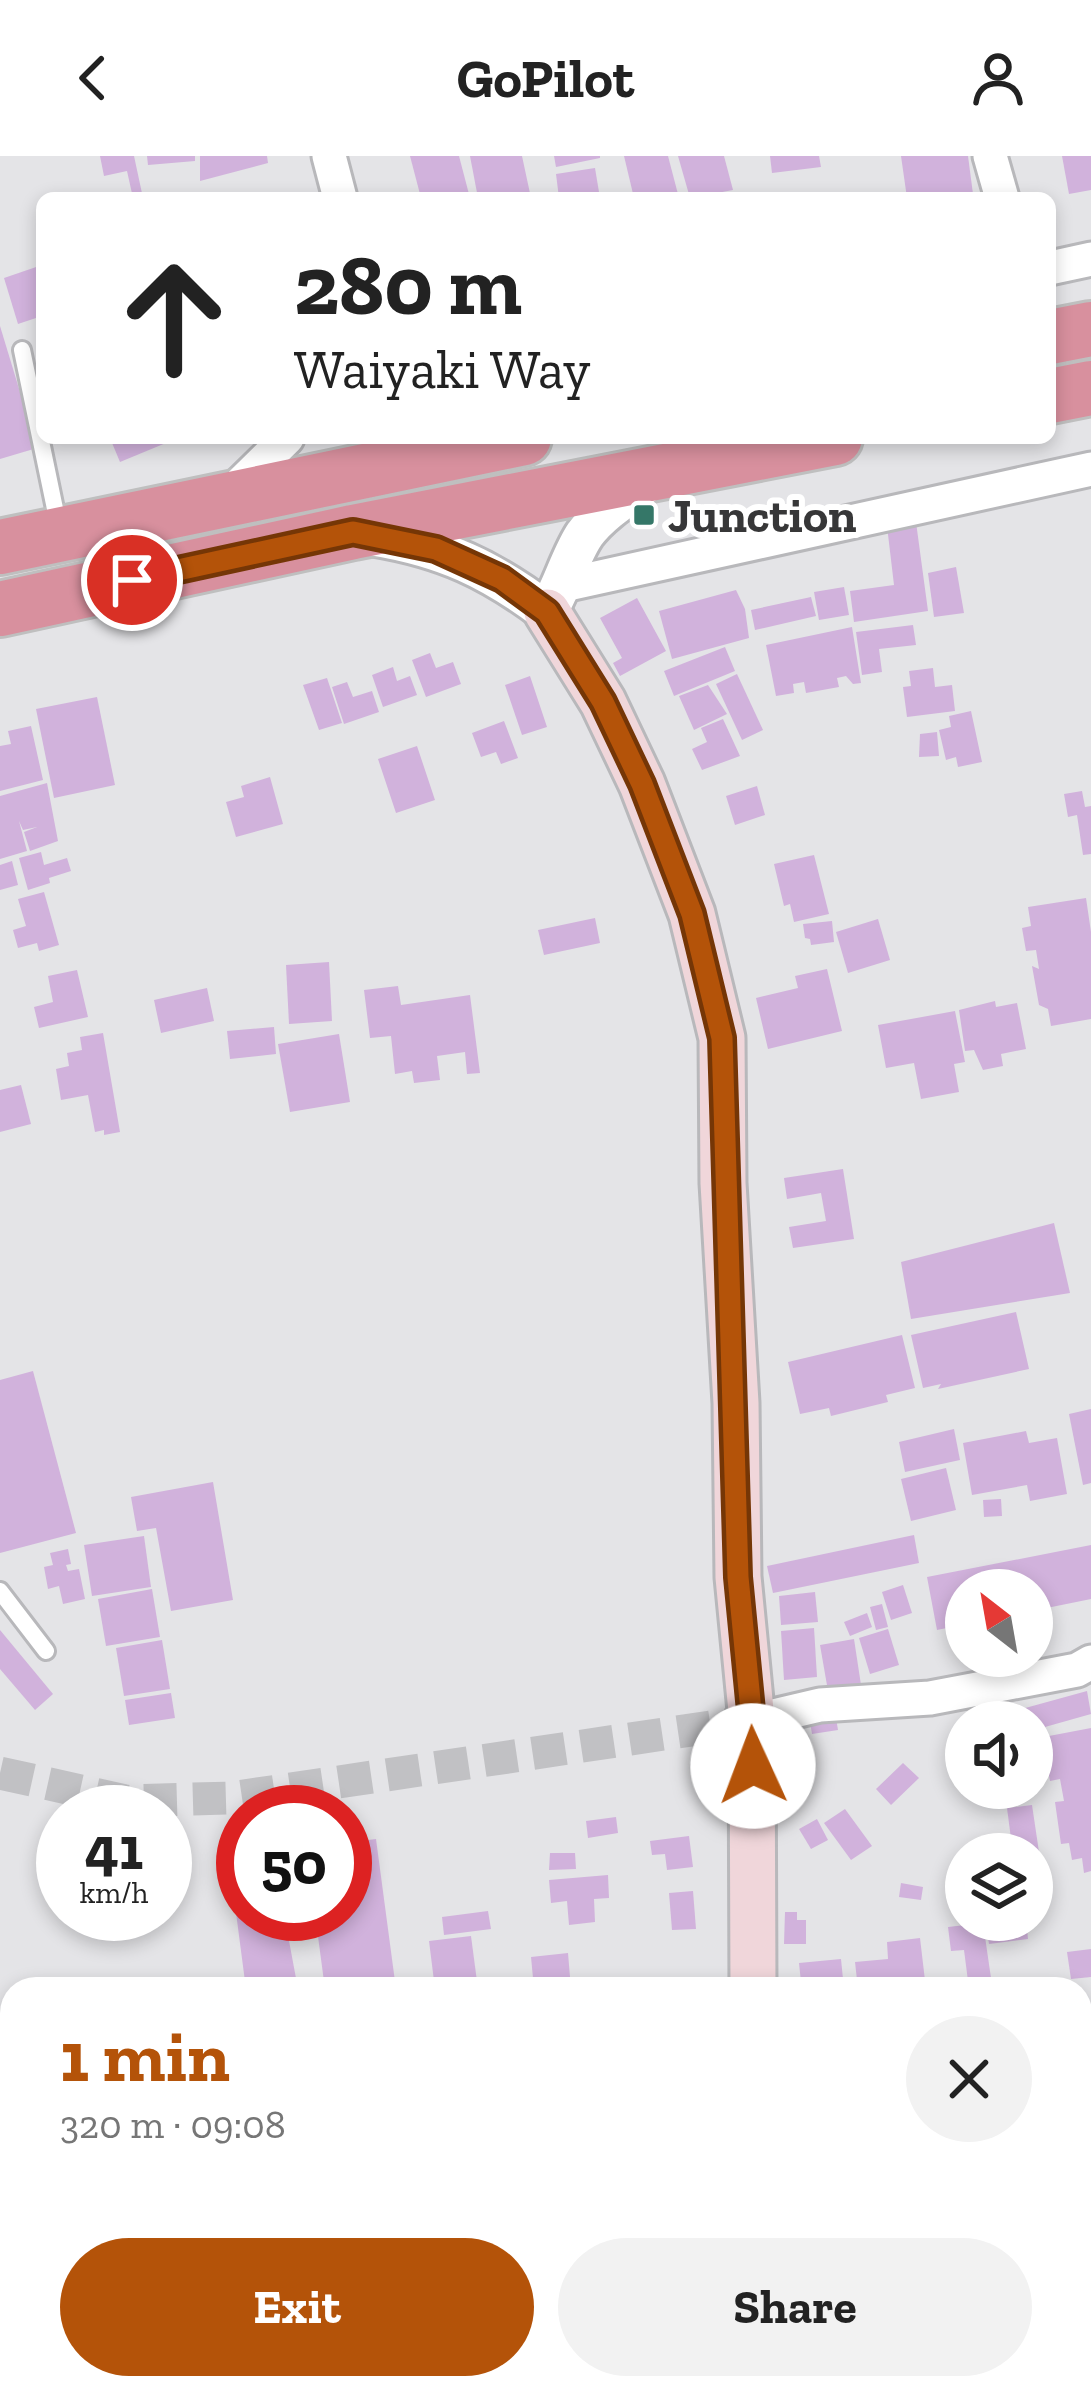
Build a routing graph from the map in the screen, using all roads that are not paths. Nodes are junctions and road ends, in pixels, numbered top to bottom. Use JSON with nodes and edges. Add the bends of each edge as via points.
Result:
{"nodes":[{"id":1,"x":329,"y":156,"type":"edge"},
{"id":2,"x":990,"y":156,"type":"edge"},
{"id":3,"x":338,"y":192,"type":"edge"},
{"id":4,"x":1000,"y":192,"type":"edge"},
{"id":5,"x":1091,"y":259,"type":"edge"},
{"id":6,"x":1056,"y":267,"type":"edge"},
{"id":7,"x":1091,"y":329,"type":"edge"},
{"id":8,"x":1056,"y":336,"type":"edge"},
{"id":9,"x":22,"y":350,"type":"dead end"},
{"id":10,"x":1091,"y":388,"type":"edge"},
{"id":11,"x":1056,"y":395,"type":"edge"},
{"id":12,"x":36,"y":416,"type":"edge"},
{"id":13,"x":42,"y":444,"type":"edge"},
{"id":14,"x":281,"y":444,"type":"edge"},
{"id":15,"x":495,"y":444,"type":"edge"},
{"id":16,"x":804,"y":444,"type":"edge"},
{"id":17,"x":1091,"y":469,"type":"edge"},
{"id":18,"x":662,"y":472,"type":"junction"},
{"id":19,"x":222,"y":501,"type":"junction"},
{"id":20,"x":353,"y":532,"type":"junction"},
{"id":21,"x":61,"y":535,"type":"junction"},
{"id":22,"x":0,"y":548,"type":"edge"},
{"id":23,"x":556,"y":598,"type":"junction"},
{"id":24,"x":0,"y":609,"type":"edge"},
{"id":25,"x":0,"y":1591,"type":"edge"},
{"id":26,"x":46,"y":1651,"type":"dead end"},
{"id":27,"x":1091,"y":1662,"type":"edge"},
{"id":28,"x":752,"y":1721,"type":"junction"},
{"id":29,"x":753,"y":1977,"type":"edge"}],
"edges":[{"from":1,"to":3,"type":"street"},
{"from":2,"to":4,"type":"street"},
{"from":5,"to":6,"type":"street"},
{"from":7,"to":8,"type":"highway"},
{"from":9,"to":12,"type":"lane"},
{"from":10,"to":11,"type":"highway"},
{"from":13,"to":21,"type":"lane"},
{"from":14,"to":19,"type":"street"},
{"from":15,"to":19,"type":"highway"},
{"from":16,"to":18,"type":"highway"},
{"from":17,"to":23,"type":"street"},
{"from":18,"to":20,"type":"highway"},
{"from":18,"to":23,"type":"street","via":[[584,536]]},
{"from":19,"to":21,"type":"highway"},
{"from":20,"to":23,"type":"street","via":[[420,545]]},
{"from":20,"to":24,"type":"highway"},
{"from":21,"to":22,"type":"highway"},
{"from":23,"to":28,"type":"main road","via":[[692,914],[722,1038],[738,1577]]},
{"from":25,"to":26,"type":"lane"},
{"from":27,"to":28,"type":"street","via":[[930,1698],[820,1705]]},
{"from":28,"to":29,"type":"main road"}]}
